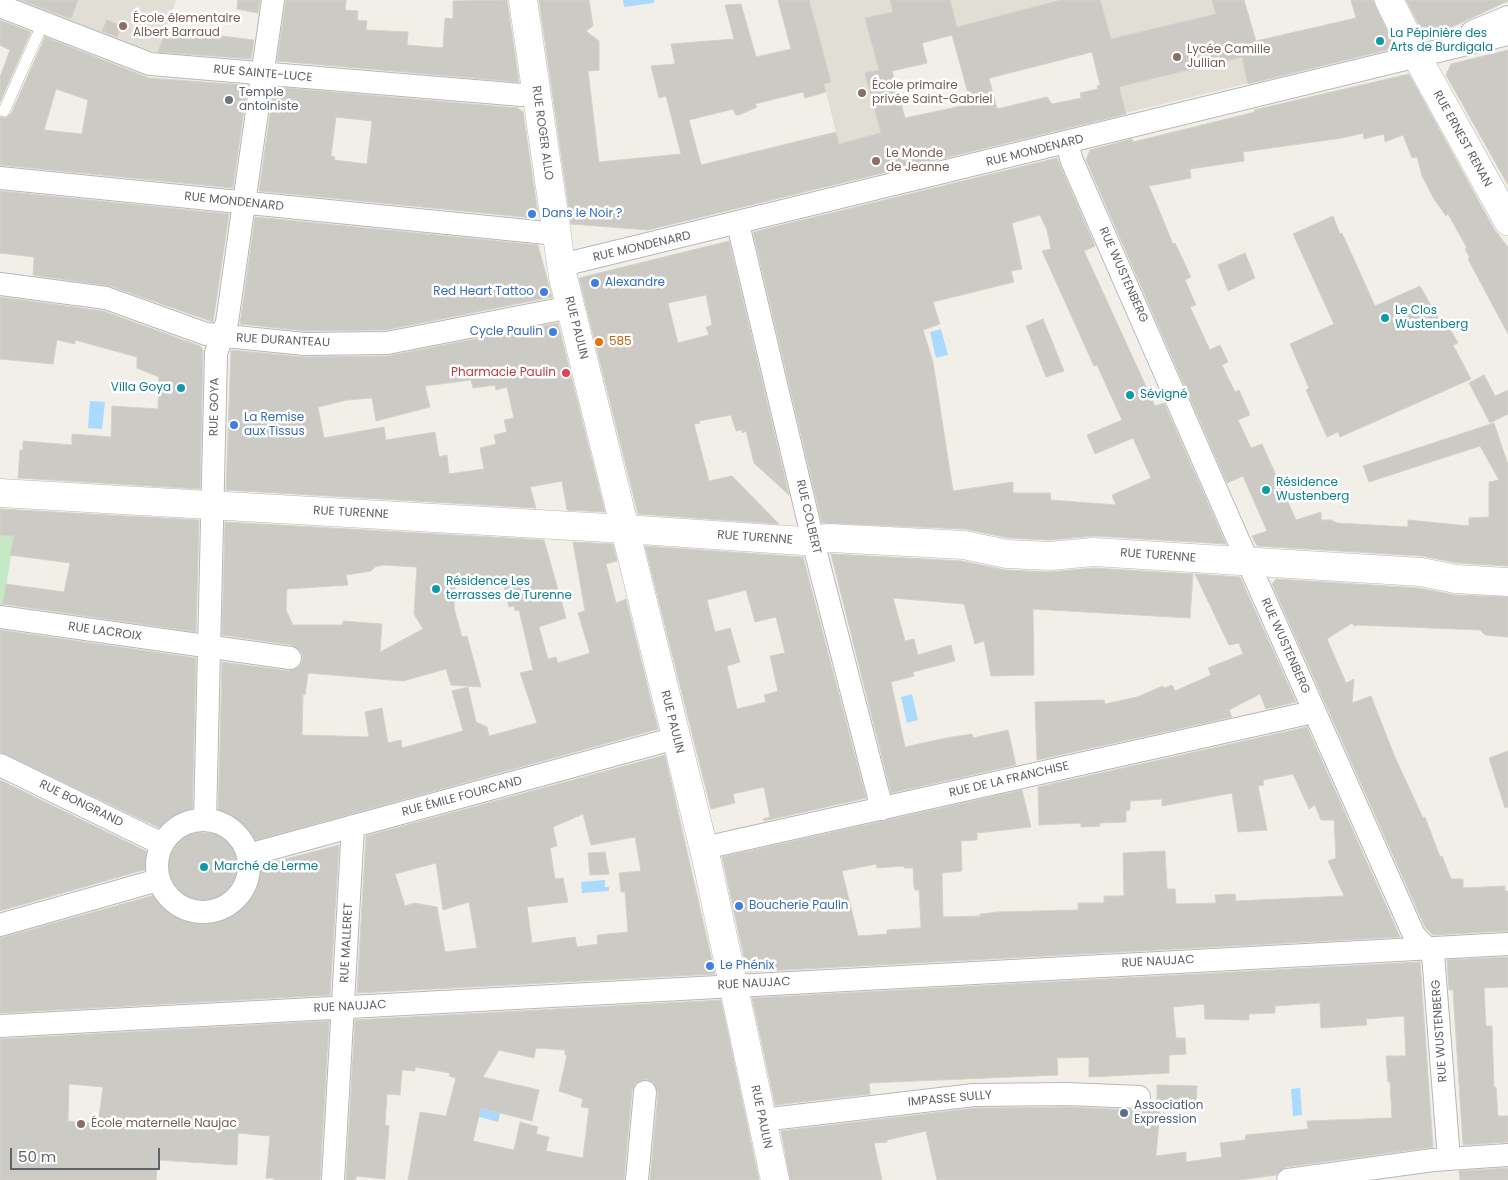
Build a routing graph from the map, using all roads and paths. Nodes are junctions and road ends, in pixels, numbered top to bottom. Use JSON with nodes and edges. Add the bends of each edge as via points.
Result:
{"nodes":[{"id":1,"x":273,"y":0,"type":"edge"},
{"id":2,"x":523,"y":0,"type":"edge"},
{"id":3,"x":1389,"y":0,"type":"edge"},
{"id":4,"x":0,"y":6,"type":"edge"},
{"id":5,"x":1508,"y":17,"type":"edge"},
{"id":6,"x":42,"y":23,"type":"junction"},
{"id":7,"x":1508,"y":34,"type":"edge"},
{"id":8,"x":1417,"y":57,"type":"junction"},
{"id":9,"x":262,"y":74,"type":"junction"},
{"id":10,"x":537,"y":93,"type":"junction"},
{"id":11,"x":4,"y":111,"type":"dead end"},
{"id":12,"x":1067,"y":143,"type":"junction"},
{"id":13,"x":0,"y":178,"type":"edge"},
{"id":14,"x":244,"y":203,"type":"junction"},
{"id":15,"x":1508,"y":221,"type":"edge"},
{"id":16,"x":738,"y":224,"type":"junction"},
{"id":17,"x":557,"y":234,"type":"junction"},
{"id":18,"x":562,"y":265,"type":"junction"},
{"id":19,"x":0,"y":284,"type":"edge"},
{"id":20,"x":571,"y":307,"type":"junction"},
{"id":21,"x":222,"y":337,"type":"junction"},
{"id":22,"x":0,"y":493,"type":"edge"},
{"id":23,"x":213,"y":505,"type":"junction"},
{"id":24,"x":625,"y":529,"type":"junction"},
{"id":25,"x":813,"y":540,"type":"junction"},
{"id":26,"x":1248,"y":562,"type":"junction"},
{"id":27,"x":1508,"y":582,"type":"edge"},
{"id":28,"x":0,"y":617,"type":"edge"},
{"id":29,"x":210,"y":647,"type":"junction"},
{"id":30,"x":290,"y":658,"type":"dead end"},
{"id":31,"x":1314,"y":710,"type":"junction"},
{"id":32,"x":676,"y":738,"type":"junction"},
{"id":33,"x":0,"y":765,"type":"edge"},
{"id":34,"x":882,"y":809,"type":"junction"},
{"id":35,"x":205,"y":820,"type":"junction"},
{"id":36,"x":353,"y":826,"type":"junction"},
{"id":37,"x":162,"y":844,"type":"junction"},
{"id":38,"x":704,"y":848,"type":"junction"},
{"id":39,"x":248,"y":855,"type":"junction"},
{"id":40,"x":158,"y":880,"type":"junction"},
{"id":41,"x":0,"y":925,"type":"edge"},
{"id":42,"x":1508,"y":944,"type":"edge"},
{"id":43,"x":1428,"y":948,"type":"junction"},
{"id":44,"x":733,"y":985,"type":"junction"},
{"id":45,"x":343,"y":1007,"type":"junction"},
{"id":46,"x":0,"y":1026,"type":"edge"},
{"id":47,"x":646,"y":1092,"type":"dead end"},
{"id":48,"x":1139,"y":1097,"type":"dead end"},
{"id":49,"x":762,"y":1120,"type":"junction"},
{"id":50,"x":1508,"y":1155,"type":"edge"},
{"id":51,"x":1448,"y":1159,"type":"junction"},
{"id":52,"x":333,"y":1180,"type":"edge"},
{"id":53,"x":637,"y":1180,"type":"edge"},
{"id":54,"x":775,"y":1180,"type":"edge"},
{"id":55,"x":1288,"y":1180,"type":"edge"}],
"edges":[{"from":1,"to":9,"type":"street","name":"RUE GOYA"},
{"from":2,"to":10,"type":"street","name":"RUE ROGER ALLO"},
{"from":3,"to":8,"type":"street","name":"RUE ERNEST RENAN"},
{"from":4,"to":6,"type":"street","name":"RUE SAINTE-LUCE"},
{"from":5,"to":8,"type":"street"},
{"from":6,"to":9,"type":"street","name":"RUE SAINTE-LUCE","via":[[150,64]]},
{"from":6,"to":11,"type":"lane"},
{"from":7,"to":8,"type":"street","name":"RUE MONDENARD"},
{"from":8,"to":12,"type":"street","name":"RUE MONDENARD"},
{"from":8,"to":15,"type":"street","name":"RUE ERNEST RENAN"},
{"from":9,"to":10,"type":"street","name":"RUE SAINTE-LUCE","via":[[522,95]]},
{"from":9,"to":14,"type":"street","name":"RUE GOYA"},
{"from":10,"to":17,"type":"street","name":"RUE ROGER ALLO"},
{"from":12,"to":16,"type":"street","name":"RUE MONDENARD"},
{"from":12,"to":26,"type":"street","name":"RUE WUSTENBERG","via":[[1072,161]]},
{"from":13,"to":14,"type":"street","name":"RUE MONDENARD"},
{"from":14,"to":17,"type":"street","name":"RUE MONDENARD"},
{"from":14,"to":21,"type":"street","name":"RUE GOYA","via":[[227,322]]},
{"from":16,"to":18,"type":"street","name":"RUE MONDENARD"},
{"from":16,"to":25,"type":"street","name":"RUE COLBERT"},
{"from":17,"to":18,"type":"street","name":"RUE ROGER ALLO"},
{"from":18,"to":20,"type":"street","name":"RUE PAULIN"},
{"from":19,"to":21,"type":"street","name":"RUE DURANTEAU","via":[[106,298]]},
{"from":20,"to":21,"type":"street","name":"RUE DURANTEAU","via":[[381,343],[304,344]]},
{"from":20,"to":24,"type":"street","name":"RUE PAULIN"},
{"from":21,"to":23,"type":"street","name":"RUE GOYA","via":[[216,352]]},
{"from":22,"to":23,"type":"street","name":"RUE TURENNE"},
{"from":23,"to":24,"type":"street","name":"RUE TURENNE"},
{"from":23,"to":29,"type":"street","name":"RUE GOYA"},
{"from":24,"to":25,"type":"street","name":"RUE TURENNE"},
{"from":24,"to":32,"type":"street","name":"RUE PAULIN"},
{"from":25,"to":26,"type":"street","name":"RUE TURENNE","via":[[964,544],[1007,554],[1050,556],[1093,552]]},
{"from":25,"to":34,"type":"street","name":"RUE COLBERT"},
{"from":26,"to":27,"type":"street","name":"RUE TURENNE","via":[[1421,572],[1456,580]]},
{"from":26,"to":31,"type":"street","name":"RUE WUSTENBERG"},
{"from":28,"to":29,"type":"street","name":"RUE LACROIX"},
{"from":29,"to":30,"type":"street","name":"RUE LACROIX"},
{"from":29,"to":35,"type":"street","name":"RUE GOYA"},
{"from":31,"to":34,"type":"street","name":"RUE DE LA FRANCHISE"},
{"from":31,"to":43,"type":"street","name":"RUE WUSTENBERG","via":[[1414,934]]},
{"from":32,"to":36,"type":"street","name":"RUE ÉMILE FOURCAND"},
{"from":32,"to":38,"type":"street","name":"RUE PAULIN"},
{"from":33,"to":37,"type":"street","name":"RUE BONGRAND"},
{"from":34,"to":38,"type":"street","name":"RUE DE LA FRANCHISE"},
{"from":35,"to":37,"type":"street","via":[[180,826]]},
{"from":35,"to":39,"type":"street","via":[[233,830]]},
{"from":36,"to":39,"type":"street","name":"RUE ÉMILE FOURCAND"},
{"from":36,"to":45,"type":"street","name":"RUE MALLERET"},
{"from":37,"to":40,"type":"street","via":[[157,861]]},
{"from":38,"to":44,"type":"street","name":"RUE PAULIN"},
{"from":39,"to":40,"type":"street","via":[[250,869],[239,895],[215,911],[187,910],[170,898]]},
{"from":40,"to":41,"type":"street"},
{"from":42,"to":43,"type":"street","name":"RUE NAUJAC"},
{"from":43,"to":44,"type":"street","name":"RUE NAUJAC"},
{"from":43,"to":51,"type":"street","name":"RUE WUSTENBERG","via":[[1435,961]]},
{"from":44,"to":45,"type":"street","name":"RUE NAUJAC"},
{"from":44,"to":49,"type":"street","name":"RUE PAULIN"},
{"from":45,"to":46,"type":"street","name":"RUE NAUJAC"},
{"from":45,"to":52,"type":"street","name":"RUE MALLERET"},
{"from":47,"to":53,"type":"street"},
{"from":48,"to":49,"type":"street","name":"IMPASSE SULLY","via":[[974,1095]]},
{"from":49,"to":54,"type":"street","name":"RUE PAULIN"},
{"from":50,"to":51,"type":"street"},
{"from":51,"to":55,"type":"street"}]}
